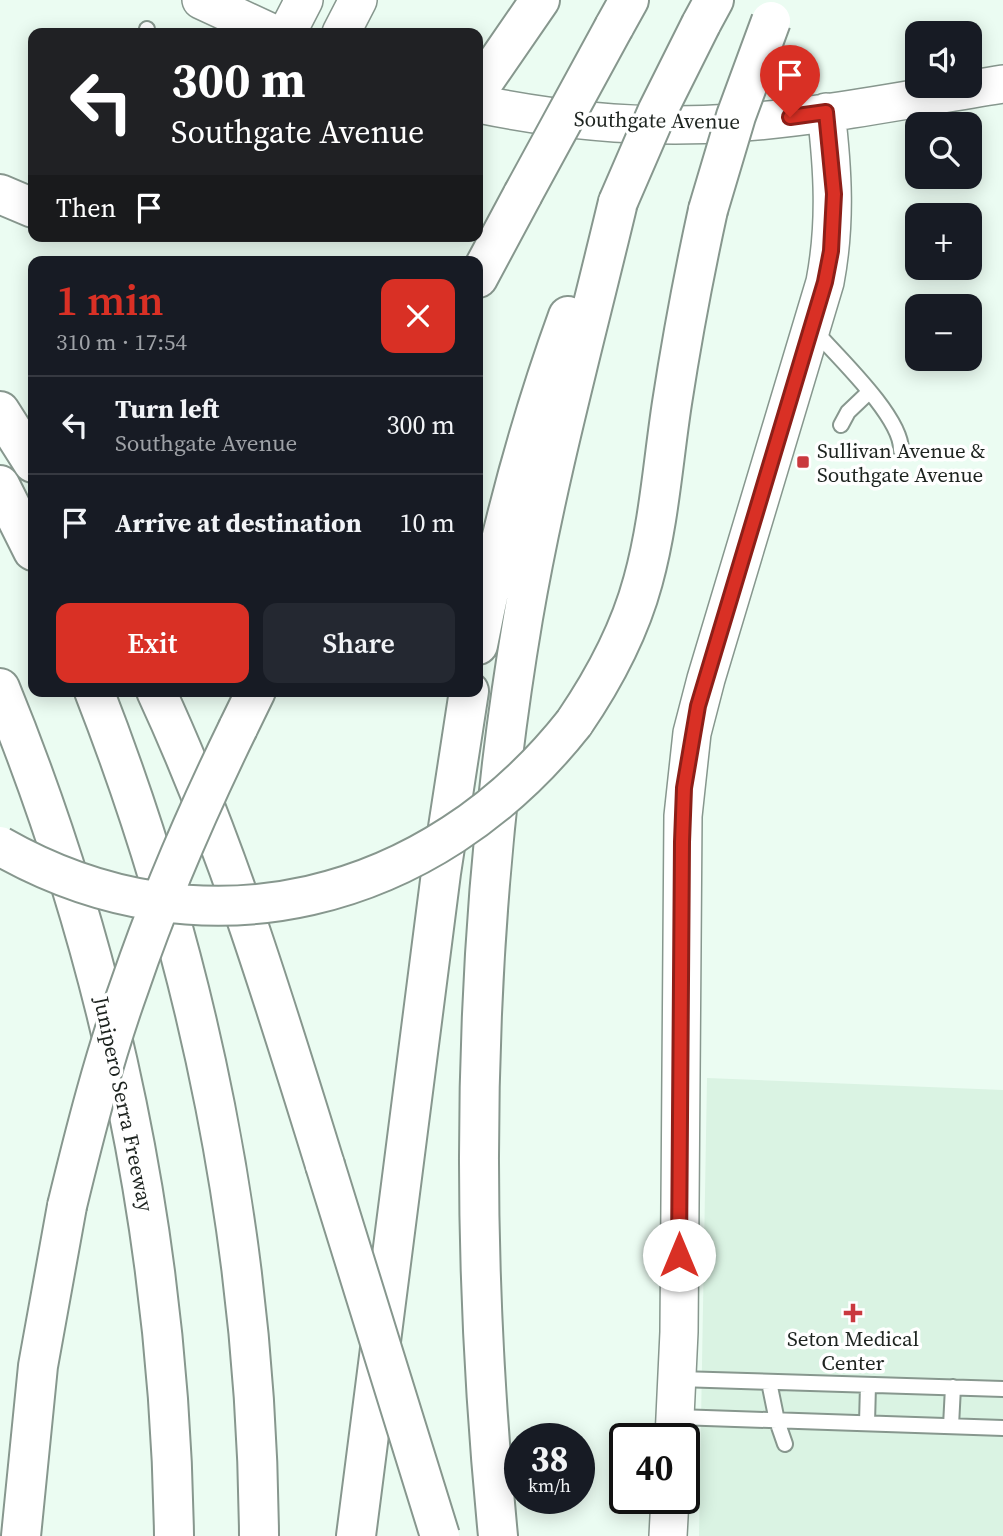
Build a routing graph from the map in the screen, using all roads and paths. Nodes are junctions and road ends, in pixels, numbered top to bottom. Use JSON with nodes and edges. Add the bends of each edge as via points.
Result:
{"nodes":[{"id":1,"x":201,"y":0,"type":"edge"},
{"id":2,"x":304,"y":0,"type":"edge"},
{"id":3,"x":358,"y":0,"type":"edge"},
{"id":4,"x":776,"y":11,"type":"edge"},
{"id":5,"x":707,"y":12,"type":"edge"},
{"id":6,"x":531,"y":13,"type":"edge"},
{"id":7,"x":622,"y":13,"type":"edge"},
{"id":8,"x":261,"y":28,"type":"edge"},
{"id":9,"x":290,"y":28,"type":"edge"},
{"id":10,"x":344,"y":28,"type":"edge"},
{"id":11,"x":483,"y":83,"type":"edge"},
{"id":12,"x":1003,"y":84,"type":"edge"},
{"id":13,"x":483,"y":105,"type":"edge"},
{"id":14,"x":826,"y":112,"type":"junction"},
{"id":15,"x":0,"y":194,"type":"edge"},
{"id":16,"x":618,"y":202,"type":"junction"},
{"id":17,"x":28,"y":206,"type":"edge"},
{"id":18,"x":483,"y":269,"type":"edge"},
{"id":19,"x":813,"y":328,"type":"junction"},
{"id":20,"x":869,"y":392,"type":"junction"},
{"id":21,"x":0,"y":411,"type":"edge"},
{"id":22,"x":841,"y":425,"type":"dead end"},
{"id":23,"x":901,"y":450,"type":"dead end"},
{"id":24,"x":28,"y":455,"type":"edge"},
{"id":25,"x":0,"y":485,"type":"edge"},
{"id":26,"x":28,"y":541,"type":"edge"},
{"id":27,"x":483,"y":623,"type":"edge"},
{"id":28,"x":0,"y":688,"type":"edge"},
{"id":29,"x":96,"y":697,"type":"edge"},
{"id":30,"x":159,"y":697,"type":"edge"},
{"id":31,"x":253,"y":697,"type":"edge"},
{"id":32,"x":468,"y":697,"type":"edge"},
{"id":33,"x":0,"y":846,"type":"edge"},
{"id":34,"x":677,"y":1379,"type":"junction"},
{"id":35,"x":768,"y":1381,"type":"junction"},
{"id":36,"x":869,"y":1385,"type":"junction"},
{"id":37,"x":953,"y":1387,"type":"junction"},
{"id":38,"x":1003,"y":1389,"type":"edge"},
{"id":39,"x":777,"y":1421,"type":"junction"},
{"id":40,"x":675,"y":1423,"type":"edge"},
{"id":41,"x":867,"y":1423,"type":"junction"},
{"id":42,"x":700,"y":1426,"type":"edge"},
{"id":43,"x":951,"y":1426,"type":"junction"},
{"id":44,"x":1003,"y":1428,"type":"edge"},
{"id":45,"x":785,"y":1444,"type":"dead end"},
{"id":46,"x":669,"y":1514,"type":"edge"},
{"id":47,"x":19,"y":1536,"type":"edge"},
{"id":48,"x":174,"y":1536,"type":"edge"},
{"id":49,"x":260,"y":1536,"type":"edge"},
{"id":50,"x":356,"y":1536,"type":"edge"},
{"id":51,"x":440,"y":1536,"type":"edge"},
{"id":52,"x":498,"y":1536,"type":"edge"},
{"id":53,"x":668,"y":1536,"type":"edge"}],
"edges":[{"from":1,"to":8,"type":"street"},
{"from":2,"to":9,"type":"street"},
{"from":3,"to":10,"type":"street"},
{"from":4,"to":33,"type":"highway","bridge":true,"via":[[736,116],[708,209],[643,581],[609,667],[553,750],[515,789],[447,841],[380,874],[309,896],[238,905],[142,899],[76,882]]},
{"from":5,"to":16,"type":"highway","bridge":true},
{"from":6,"to":11,"type":"highway"},
{"from":7,"to":18,"type":"highway","bridge":true},
{"from":12,"to":14,"type":"street","name":"Southgate Avenue"},
{"from":13,"to":14,"type":"street","name":"Southgate Avenue","via":[[553,117],[645,124],[731,123]]},
{"from":14,"to":19,"type":"street","via":[[833,222]]},
{"from":15,"to":17,"type":"highway"},
{"from":16,"to":27,"type":"highway","via":[[578,290],[542,392]]},
{"from":16,"to":52,"type":"highway","via":[[528,587],[492,862],[480,1229]]},
{"from":19,"to":20,"type":"lane"},
{"from":19,"to":34,"type":"street","via":[[705,679],[686,775]]},
{"from":20,"to":22,"type":"lane"},
{"from":20,"to":23,"type":"lane","via":[[892,420]]},
{"from":21,"to":24,"type":"highway"},
{"from":25,"to":26,"type":"highway"},
{"from":28,"to":48,"type":"highway","name":"Junipero Serra Freeway","via":[[69,880],[120,1069],[158,1293],[170,1414]]},
{"from":29,"to":49,"type":"highway","via":[[170,916],[220,1128],[248,1331]]},
{"from":30,"to":51,"type":"highway","bridge":true,"via":[[237,890]]},
{"from":31,"to":47,"type":"highway","bridge":true,"via":[[169,880],[96,1092],[67,1206],[38,1366]]},
{"from":32,"to":50,"type":"highway","via":[[442,862]]},
{"from":34,"to":35,"type":"lane"},
{"from":34,"to":40,"type":"street"},
{"from":35,"to":36,"type":"lane"},
{"from":35,"to":39,"type":"lane"},
{"from":36,"to":37,"type":"lane"},
{"from":36,"to":41,"type":"lane"},
{"from":37,"to":38,"type":"lane"},
{"from":37,"to":43,"type":"lane"},
{"from":39,"to":41,"type":"lane"},
{"from":39,"to":42,"type":"lane"},
{"from":39,"to":45,"type":"lane"},
{"from":41,"to":43,"type":"lane"},
{"from":43,"to":44,"type":"lane"},
{"from":46,"to":53,"type":"street"}]}
